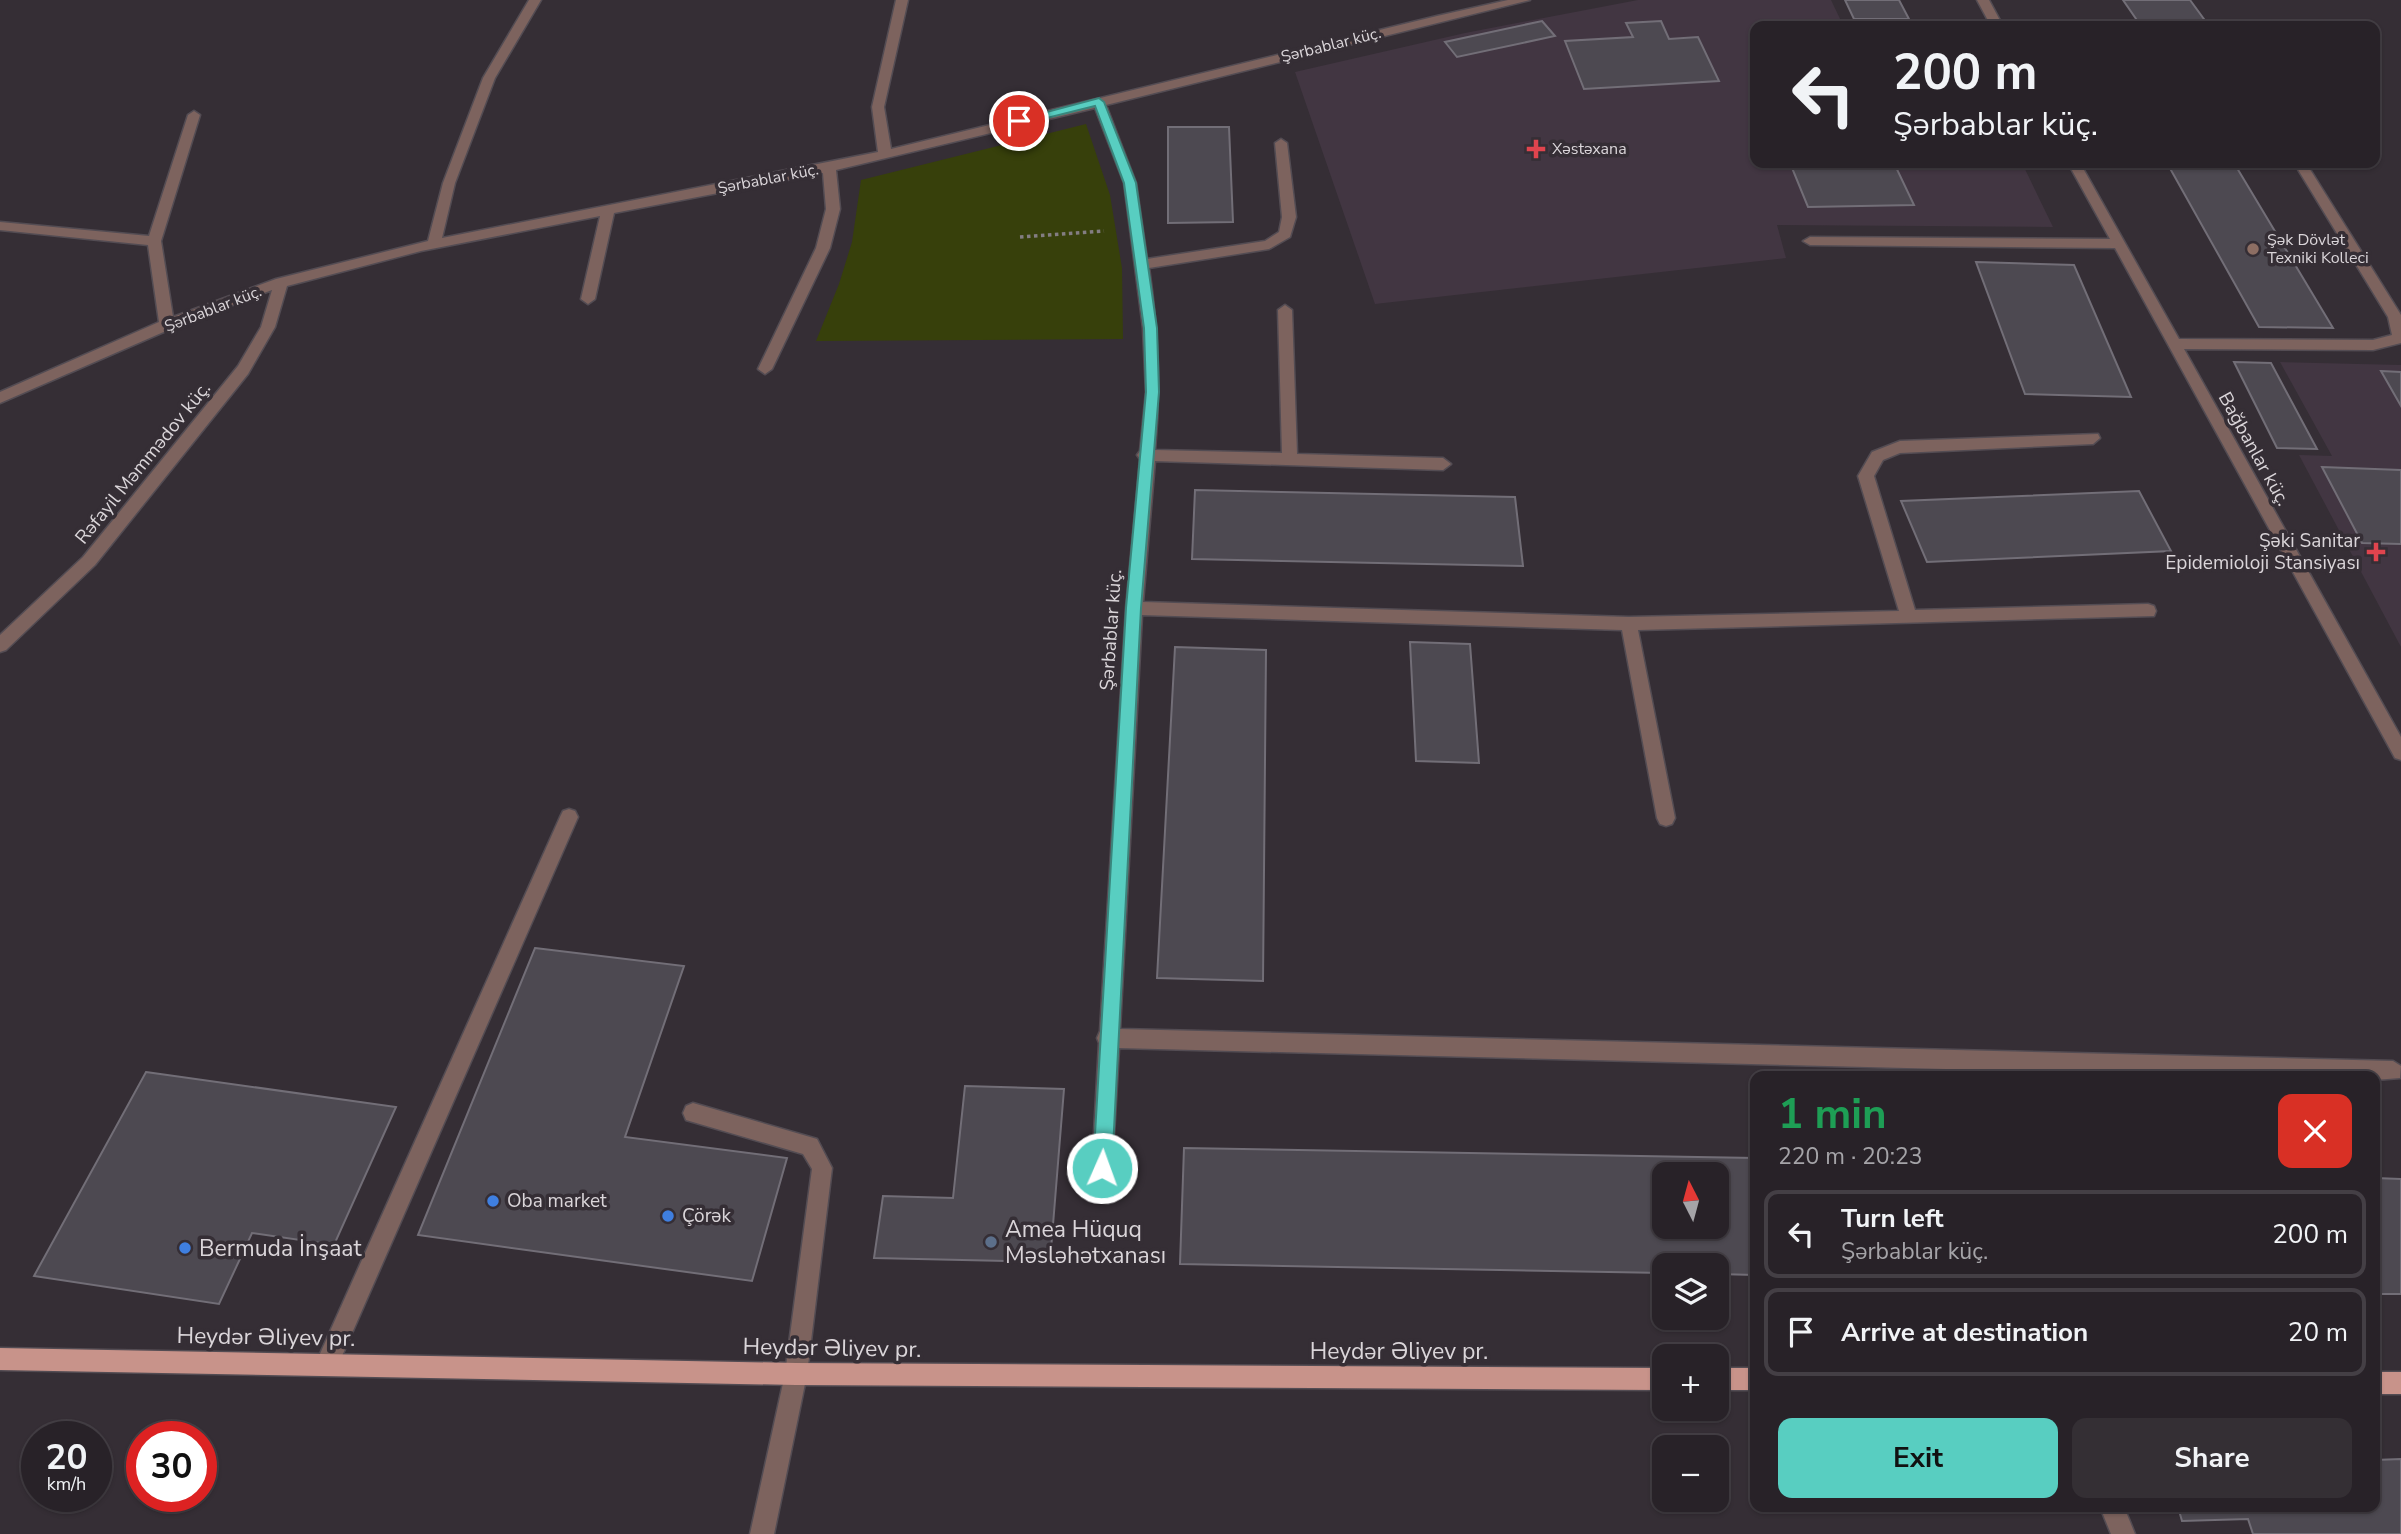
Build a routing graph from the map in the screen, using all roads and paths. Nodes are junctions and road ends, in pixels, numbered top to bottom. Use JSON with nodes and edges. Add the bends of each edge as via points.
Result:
{"nodes":[{"id":1,"x":535,"y":0,"type":"edge"},
{"id":2,"x":902,"y":0,"type":"edge"},
{"id":3,"x":1454,"y":0,"type":"edge"},
{"id":4,"x":1524,"y":0,"type":"edge"},
{"id":5,"x":1983,"y":0,"type":"edge"},
{"id":6,"x":1466,"y":12,"type":"junction"},
{"id":7,"x":1994,"y":21,"type":"edge"},
{"id":8,"x":1099,"y":102,"type":"junction"},
{"id":9,"x":194,"y":115,"type":"dead end"},
{"id":10,"x":1281,"y":143,"type":"dead end"},
{"id":11,"x":885,"y":154,"type":"junction"},
{"id":12,"x":829,"y":167,"type":"junction"},
{"id":13,"x":2077,"y":168,"type":"edge"},
{"id":14,"x":2303,"y":168,"type":"edge"},
{"id":15,"x":608,"y":211,"type":"junction"},
{"id":16,"x":0,"y":226,"type":"edge"},
{"id":17,"x":1136,"y":229,"type":"junction"},
{"id":18,"x":1020,"y":237,"type":"dead end"},
{"id":19,"x":154,"y":241,"type":"junction"},
{"id":20,"x":1810,"y":241,"type":"dead end"},
{"id":21,"x":434,"y":243,"type":"junction"},
{"id":22,"x":2118,"y":244,"type":"junction"},
{"id":23,"x":1141,"y":265,"type":"junction"},
{"id":24,"x":281,"y":282,"type":"junction"},
{"id":25,"x":588,"y":299,"type":"dead end"},
{"id":26,"x":1285,"y":310,"type":"dead end"},
{"id":27,"x":167,"y":327,"type":"junction"},
{"id":28,"x":2174,"y":344,"type":"junction"},
{"id":29,"x":765,"y":369,"type":"dead end"},
{"id":30,"x":0,"y":398,"type":"edge"},
{"id":31,"x":2093,"y":438,"type":"dead end"},
{"id":32,"x":1145,"y":455,"type":"junction"},
{"id":33,"x":1290,"y":459,"type":"junction"},
{"id":34,"x":1443,"y":464,"type":"dead end"},
{"id":35,"x":1133,"y":608,"type":"junction"},
{"id":36,"x":2148,"y":611,"type":"dead end"},
{"id":37,"x":1909,"y":618,"type":"junction"},
{"id":38,"x":1629,"y":624,"type":"junction"},
{"id":39,"x":0,"y":645,"type":"edge"},
{"id":40,"x":2401,"y":753,"type":"edge"},
{"id":41,"x":569,"y":817,"type":"dead end"},
{"id":42,"x":1666,"y":818,"type":"dead end"},
{"id":43,"x":1107,"y":1038,"type":"junction"},
{"id":44,"x":2393,"y":1071,"type":"dead end"},
{"id":45,"x":693,"y":1113,"type":"dead end"},
{"id":46,"x":1102,"y":1168,"type":"dead end"},
{"id":47,"x":0,"y":1359,"type":"edge"},
{"id":48,"x":327,"y":1364,"type":"junction"},
{"id":49,"x":796,"y":1374,"type":"junction"},
{"id":50,"x":1652,"y":1379,"type":"edge"},
{"id":51,"x":1729,"y":1379,"type":"edge"},
{"id":52,"x":1750,"y":1379,"type":"edge"},
{"id":53,"x":2380,"y":1382,"type":"edge"},
{"id":54,"x":2401,"y":1383,"type":"edge"},
{"id":55,"x":2114,"y":1512,"type":"edge"},
{"id":56,"x":762,"y":1534,"type":"edge"},
{"id":57,"x":2123,"y":1534,"type":"edge"}],
"edges":[{"from":1,"to":21,"type":"street","via":[[489,78],[449,183]]},
{"from":2,"to":11,"type":"street","via":[[878,107]]},
{"from":3,"to":6,"type":"street"},
{"from":4,"to":6,"type":"street","name":"Şərbablar küç."},
{"from":5,"to":7,"type":"street"},
{"from":6,"to":8,"type":"street","name":"Şərbablar küç."},
{"from":8,"to":11,"type":"street","name":"Şərbablar küç."},
{"from":8,"to":17,"type":"street","name":"Şərbablar küç.","via":[[1130,183]]},
{"from":9,"to":19,"type":"street"},
{"from":10,"to":23,"type":"street","via":[[1289,217],[1285,234],[1269,244]]},
{"from":11,"to":12,"type":"street","name":"Şərbablar küç."},
{"from":12,"to":15,"type":"street","name":"Şərbablar küç."},
{"from":12,"to":29,"type":"street","via":[[833,209],[823,248]]},
{"from":13,"to":22,"type":"street","name":"Bağbanlar küç."},
{"from":14,"to":28,"type":"street","via":[[2395,317],[2400,338],[2373,345]]},
{"from":15,"to":21,"type":"street","name":"Şərbablar küç."},
{"from":15,"to":25,"type":"street"},
{"from":16,"to":19,"type":"street"},
{"from":17,"to":18,"type":"path"},
{"from":17,"to":23,"type":"street","name":"Şərbablar küç."},
{"from":19,"to":27,"type":"street"},
{"from":20,"to":22,"type":"street"},
{"from":21,"to":24,"type":"street","name":"Şərbablar küç."},
{"from":22,"to":28,"type":"street","name":"Bağbanlar küç."},
{"from":23,"to":32,"type":"street","name":"Şərbablar küç.","via":[[1153,392]]},
{"from":24,"to":27,"type":"street","name":"Şərbablar küç."},
{"from":24,"to":39,"type":"street","name":"Rəfayil Məmmədov küç.","via":[[268,327],[243,370],[89,561]]},
{"from":26,"to":33,"type":"street"},
{"from":27,"to":30,"type":"street","name":"Şərbablar küç."},
{"from":28,"to":40,"type":"street","name":"Bağbanlar küç."},
{"from":31,"to":37,"type":"street","via":[[1900,447],[1882,452],[1870,462],[1866,476]]},
{"from":32,"to":33,"type":"street"},
{"from":32,"to":35,"type":"street","name":"Şərbablar küç."},
{"from":33,"to":34,"type":"street"},
{"from":35,"to":38,"type":"street"},
{"from":35,"to":43,"type":"street","name":"Şərbablar küç."},
{"from":36,"to":37,"type":"street"},
{"from":37,"to":38,"type":"street"},
{"from":38,"to":42,"type":"street"},
{"from":41,"to":48,"type":"street"},
{"from":43,"to":44,"type":"street"},
{"from":43,"to":46,"type":"street","name":"Şərbablar küç."},
{"from":45,"to":49,"type":"street","via":[[810,1146],[822,1168]]},
{"from":47,"to":48,"type":"main road","name":"Heydər Əliyev pr."},
{"from":48,"to":49,"type":"main road","name":"Heydər Əliyev pr."},
{"from":49,"to":50,"type":"main road","name":"Heydər Əliyev pr."},
{"from":49,"to":56,"type":"street"},
{"from":51,"to":52,"type":"main road"},
{"from":53,"to":54,"type":"main road"},
{"from":55,"to":57,"type":"street"}]}
